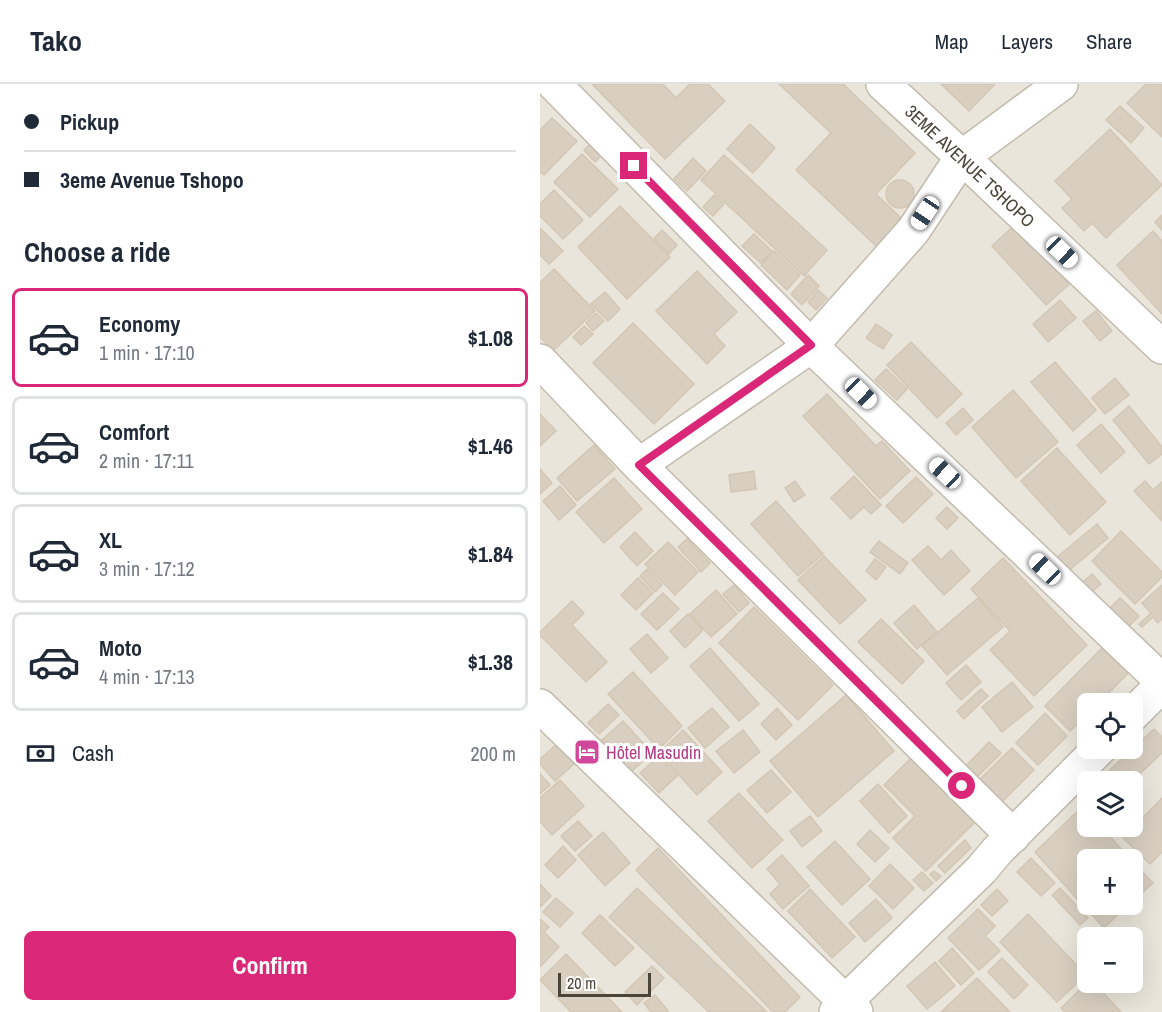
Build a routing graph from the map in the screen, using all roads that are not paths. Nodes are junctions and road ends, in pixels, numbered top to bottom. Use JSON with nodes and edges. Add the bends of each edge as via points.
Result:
{"nodes":[{"id":1,"x":554,"y":84,"type":"edge"},
{"id":2,"x":883,"y":84,"type":"edge"},
{"id":3,"x":1061,"y":84,"type":"edge"},
{"id":4,"x":962,"y":157,"type":"junction"},
{"id":5,"x":811,"y":345,"type":"junction"},
{"id":6,"x":1162,"y":347,"type":"edge"},
{"id":7,"x":540,"y":361,"type":"edge"},
{"id":8,"x":639,"y":465,"type":"junction"},
{"id":9,"x":1162,"y":683,"type":"edge"},
{"id":10,"x":1143,"y":703,"type":"edge"},
{"id":11,"x":540,"y":706,"type":"edge"},
{"id":12,"x":1089,"y":759,"type":"edge"},
{"id":13,"x":1012,"y":836,"type":"junction"},
{"id":14,"x":846,"y":1008,"type":"edge"}],
"edges":[{"from":1,"to":5,"type":"street"},
{"from":2,"to":4,"type":"street","name":"3EME AVENUE TSHOPO"},
{"from":3,"to":4,"type":"street"},
{"from":4,"to":5,"type":"street","via":[[913,231]]},
{"from":4,"to":6,"type":"street","name":"3EME AVENUE TSHOPO"},
{"from":5,"to":8,"type":"street"},
{"from":5,"to":9,"type":"street"},
{"from":7,"to":8,"type":"street"},
{"from":8,"to":13,"type":"street"},
{"from":9,"to":10,"type":"street"},
{"from":11,"to":14,"type":"street"},
{"from":12,"to":13,"type":"street"},
{"from":13,"to":14,"type":"street"}]}
